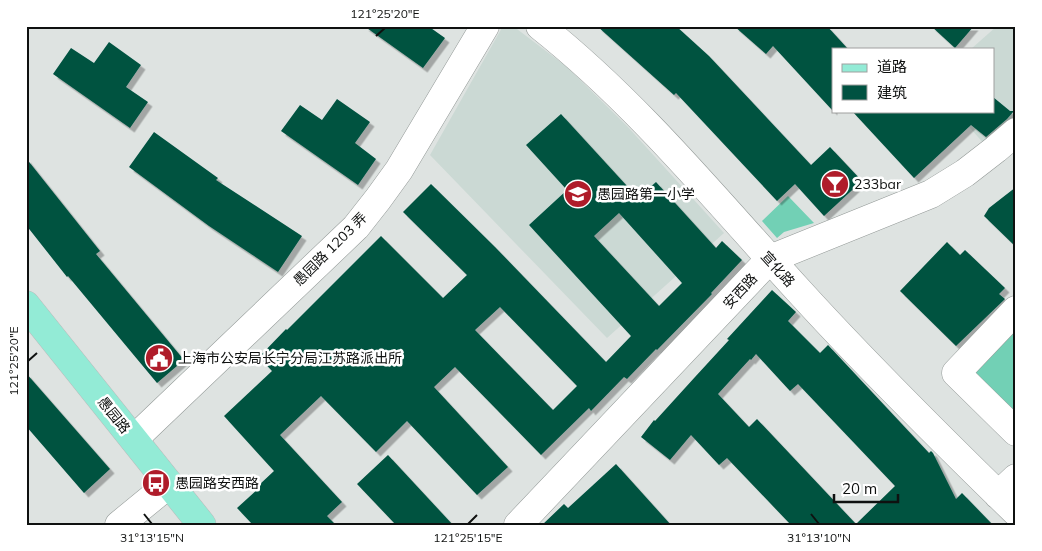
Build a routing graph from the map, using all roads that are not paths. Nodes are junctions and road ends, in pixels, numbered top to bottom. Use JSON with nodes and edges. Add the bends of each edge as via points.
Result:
{"nodes":[{"id":1,"x":485,"y":26,"type":"edge"},
{"id":2,"x":540,"y":26,"type":"edge"},
{"id":3,"x":1016,"y":132,"type":"edge"},
{"id":4,"x":770,"y":259,"type":"junction"},
{"id":5,"x":26,"y":305,"type":"edge"},
{"id":6,"x":1016,"y":310,"type":"edge"},
{"id":7,"x":1016,"y":432,"type":"edge"},
{"id":8,"x":134,"y":439,"type":"junction"},
{"id":9,"x":169,"y":484,"type":"junction"},
{"id":10,"x":1010,"y":495,"type":"edge"},
{"id":11,"x":119,"y":525,"type":"edge"},
{"id":12,"x":202,"y":525,"type":"edge"},
{"id":13,"x":518,"y":525,"type":"edge"}],
"edges":[{"from":1,"to":8,"type":"street","name":"愚园路 1203 弄","via":[[399,170],[356,227]]},
{"from":2,"to":4,"type":"street","name":"宣化路","via":[[577,56],[644,121]]},
{"from":3,"to":4,"type":"street","name":"安西路","via":[[965,173],[931,194]]},
{"from":4,"to":10,"type":"street","name":"宣化路","via":[[860,356]]},
{"from":4,"to":13,"type":"street","name":"安西路"},
{"from":5,"to":8,"type":"main road","name":"愚园路"},
{"from":6,"to":7,"type":"street","via":[[956,373]]},
{"from":8,"to":9,"type":"main road","name":"愚园路"},
{"from":9,"to":11,"type":"street"},
{"from":9,"to":12,"type":"main road","name":"愚园路"}]}
